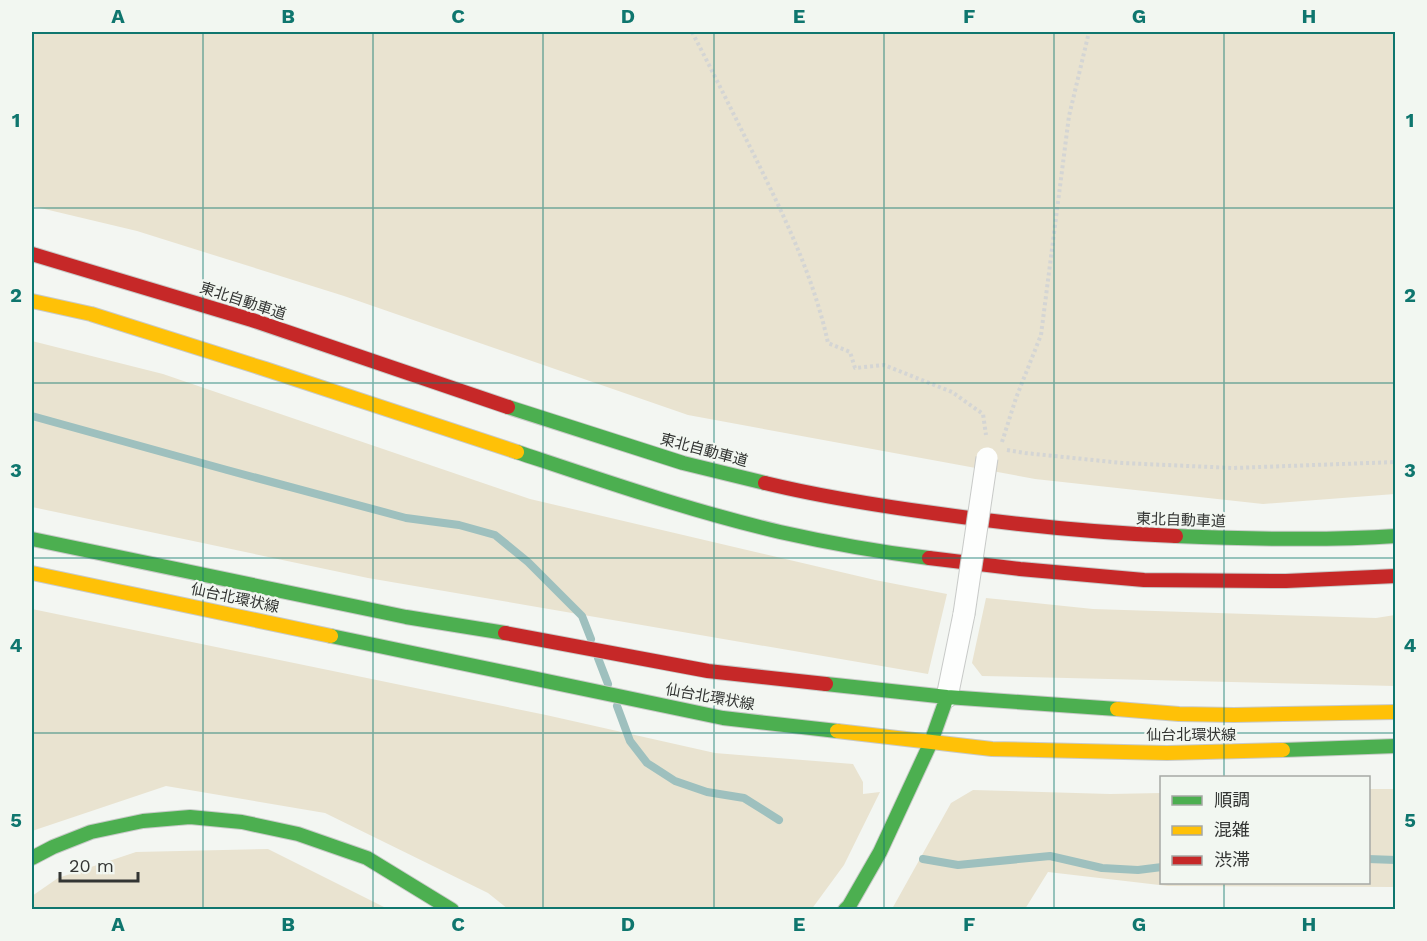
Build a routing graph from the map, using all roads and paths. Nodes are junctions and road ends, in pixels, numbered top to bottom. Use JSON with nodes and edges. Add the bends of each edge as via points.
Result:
{"nodes":[{"id":1,"x":692,"y":32,"type":"edge"},
{"id":2,"x":1089,"y":32,"type":"edge"},
{"id":3,"x":32,"y":254,"type":"edge"},
{"id":4,"x":32,"y":301,"type":"edge"},
{"id":5,"x":991,"y":451,"type":"junction"},
{"id":6,"x":1395,"y":462,"type":"edge"},
{"id":7,"x":1395,"y":536,"type":"edge"},
{"id":8,"x":32,"y":539,"type":"edge"},
{"id":9,"x":32,"y":573,"type":"edge"},
{"id":10,"x":1395,"y":576,"type":"edge"},
{"id":11,"x":947,"y":697,"type":"junction"},
{"id":12,"x":1395,"y":712,"type":"edge"},
{"id":13,"x":931,"y":742,"type":"junction"},
{"id":14,"x":1395,"y":746,"type":"edge"},
{"id":15,"x":32,"y":858,"type":"edge"},
{"id":16,"x":452,"y":909,"type":"edge"},
{"id":17,"x":845,"y":909,"type":"edge"}],
"edges":[{"from":1,"to":5,"type":"path","via":[[783,213],[815,292],[828,343],[850,352],[855,368],[884,365],[952,392],[983,414]]},
{"from":2,"to":5,"type":"path","via":[[1069,116],[1041,335]]},
{"from":3,"to":7,"type":"main road","name":"東北自動車道","via":[[252,320],[683,463],[791,489],[1011,524],[1125,534],[1347,539]]},
{"from":4,"to":10,"type":"main road","via":[[91,314],[655,497],[780,532],[881,552],[1144,580],[1286,581]]},
{"from":5,"to":6,"type":"path","via":[[1233,468]]},
{"from":5,"to":11,"type":"street","bridge":true},
{"from":8,"to":11,"type":"main road","name":"仙台北環状線","via":[[406,617],[708,671]]},
{"from":9,"to":13,"type":"main road","name":"仙台北環状線","via":[[723,718]]},
{"from":11,"to":12,"type":"main road","name":"仙台北環状線","via":[[1234,716]]},
{"from":11,"to":13,"type":"main road"},
{"from":13,"to":14,"type":"main road","name":"仙台北環状線","via":[[992,749],[1167,753]]},
{"from":13,"to":17,"type":"main road","via":[[880,852]]},
{"from":15,"to":16,"type":"main road","via":[[91,832],[143,821],[190,817],[242,822],[298,834],[367,858]]}]}
